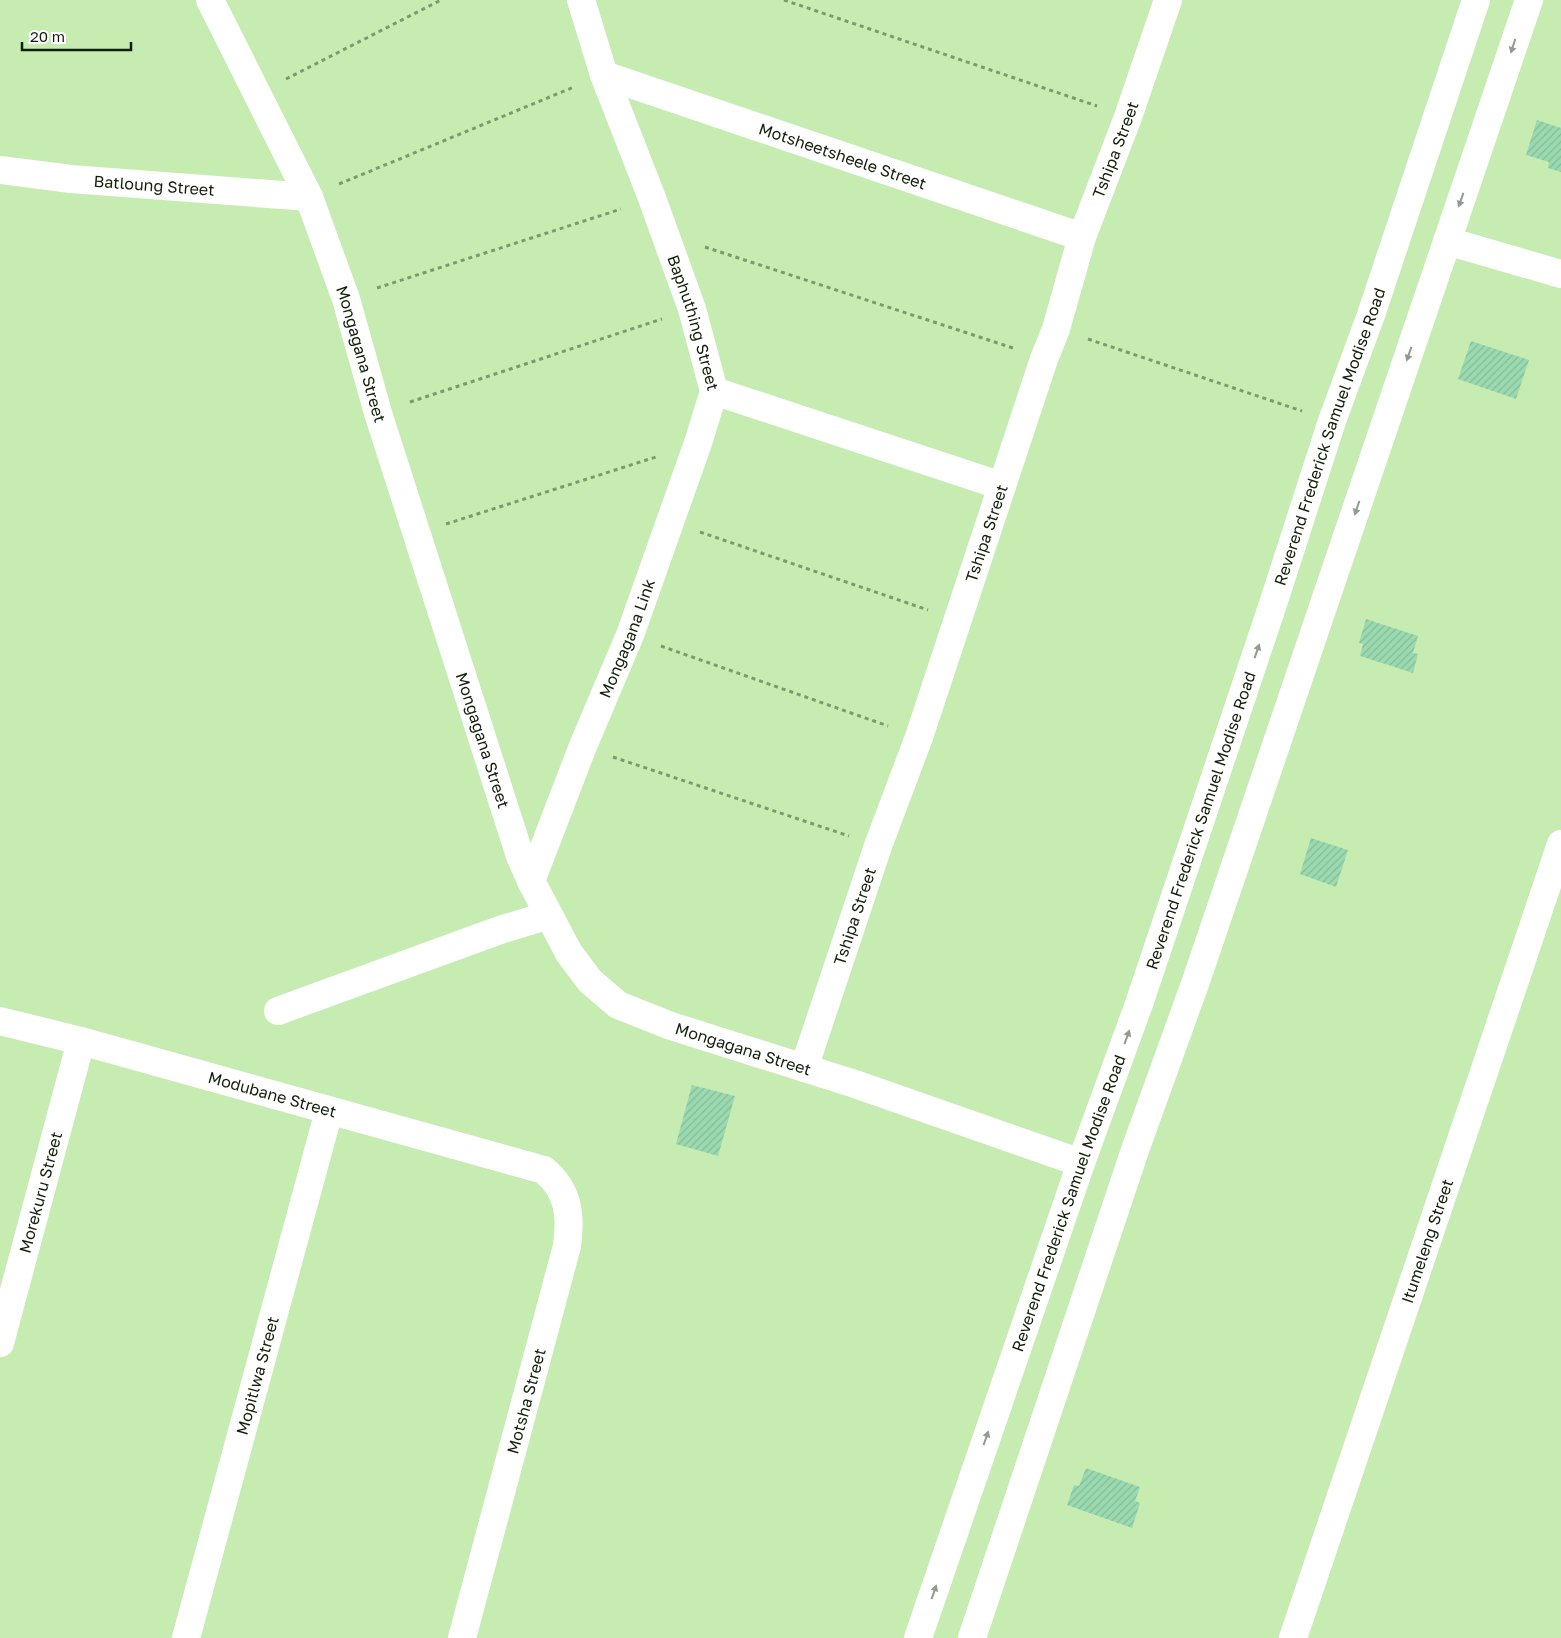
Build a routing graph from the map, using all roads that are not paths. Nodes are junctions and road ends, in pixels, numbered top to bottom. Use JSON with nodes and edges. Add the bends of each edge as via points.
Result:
{"nodes":[{"id":1,"x":210,"y":0,"type":"edge"},
{"id":2,"x":581,"y":0,"type":"edge"},
{"id":3,"x":1168,"y":0,"type":"edge"},
{"id":4,"x":1476,"y":0,"type":"edge"},
{"id":5,"x":1529,"y":0,"type":"edge"},
{"id":6,"x":604,"y":75,"type":"junction"},
{"id":7,"x":0,"y":170,"type":"edge"},
{"id":8,"x":309,"y":197,"type":"junction"},
{"id":9,"x":1082,"y":237,"type":"junction"},
{"id":10,"x":1447,"y":241,"type":"junction"},
{"id":11,"x":1561,"y":274,"type":"edge"},
{"id":12,"x":714,"y":391,"type":"junction"},
{"id":13,"x":1002,"y":486,"type":"junction"},
{"id":14,"x":1561,"y":844,"type":"edge"},
{"id":15,"x":530,"y":881,"type":"junction"},
{"id":16,"x":548,"y":915,"type":"junction"},
{"id":17,"x":278,"y":1011,"type":"dead end"},
{"id":18,"x":0,"y":1021,"type":"edge"},
{"id":19,"x":80,"y":1041,"type":"junction"},
{"id":20,"x":804,"y":1068,"type":"junction"},
{"id":21,"x":329,"y":1111,"type":"junction"},
{"id":22,"x":1081,"y":1163,"type":"junction"},
{"id":23,"x":544,"y":1170,"type":"joint"},
{"id":24,"x":0,"y":1344,"type":"edge"},
{"id":25,"x":186,"y":1638,"type":"edge"},
{"id":26,"x":462,"y":1638,"type":"edge"},
{"id":27,"x":918,"y":1638,"type":"edge"},
{"id":28,"x":972,"y":1638,"type":"edge"},
{"id":29,"x":1293,"y":1638,"type":"edge"}],
"edges":[{"from":1,"to":8,"type":"street","name":"Mongagana Street"},
{"from":2,"to":6,"type":"street","name":"Baphuthing Street"},
{"from":3,"to":9,"type":"street","name":"Tshipa Street"},
{"from":22,"to":4,"type":"street","name":"Reverend Frederick Samuel Modise Road","one_way":true,"via":[[1139,1004],[1332,421],[1371,315]]},
{"from":5,"to":10,"type":"street","one_way":true},
{"from":6,"to":9,"type":"street","name":"Motsheetsheele Street"},
{"from":6,"to":12,"type":"street","name":"Baphuthing Street","via":[[692,309]]},
{"from":7,"to":8,"type":"street","name":"Batloung Street","via":[[71,179]]},
{"from":8,"to":15,"type":"street","name":"Mongagana Street","via":[[346,299],[378,413]]},
{"from":9,"to":13,"type":"street","name":"Tshipa Street","via":[[1056,329]]},
{"from":10,"to":11,"type":"street"},
{"from":10,"to":28,"type":"street","one_way":true,"via":[[1135,1150]]},
{"from":12,"to":13,"type":"street","name":"Baphuthing Street"},
{"from":12,"to":15,"type":"street","name":"Mongagana Link","via":[[630,635]]},
{"from":13,"to":20,"type":"street","name":"Tshipa Street"},
{"from":14,"to":29,"type":"street","name":"Itumeleng Street"},
{"from":15,"to":16,"type":"street","name":"Mongagana Street"},
{"from":16,"to":17,"type":"street"},
{"from":16,"to":20,"type":"street","name":"Mongagana Street","via":[[569,953],[590,981],[618,1005],[671,1026]]},
{"from":18,"to":19,"type":"street","name":"Modubane Street"},
{"from":19,"to":21,"type":"street","name":"Modubane Street"},
{"from":19,"to":24,"type":"street","name":"Morekuru Street"},
{"from":20,"to":22,"type":"street","name":"Mongagana Street"},
{"from":21,"to":23,"type":"street","name":"Modubane Street"},
{"from":21,"to":25,"type":"street","name":"Mopitlwa Street"},
{"from":27,"to":22,"type":"street","name":"Reverend Frederick Samuel Modise Road","one_way":true},
{"from":23,"to":26,"type":"street","name":"Motsha Street","via":[[554,1178],[566,1202],[569,1216],[567,1246]]}]}
